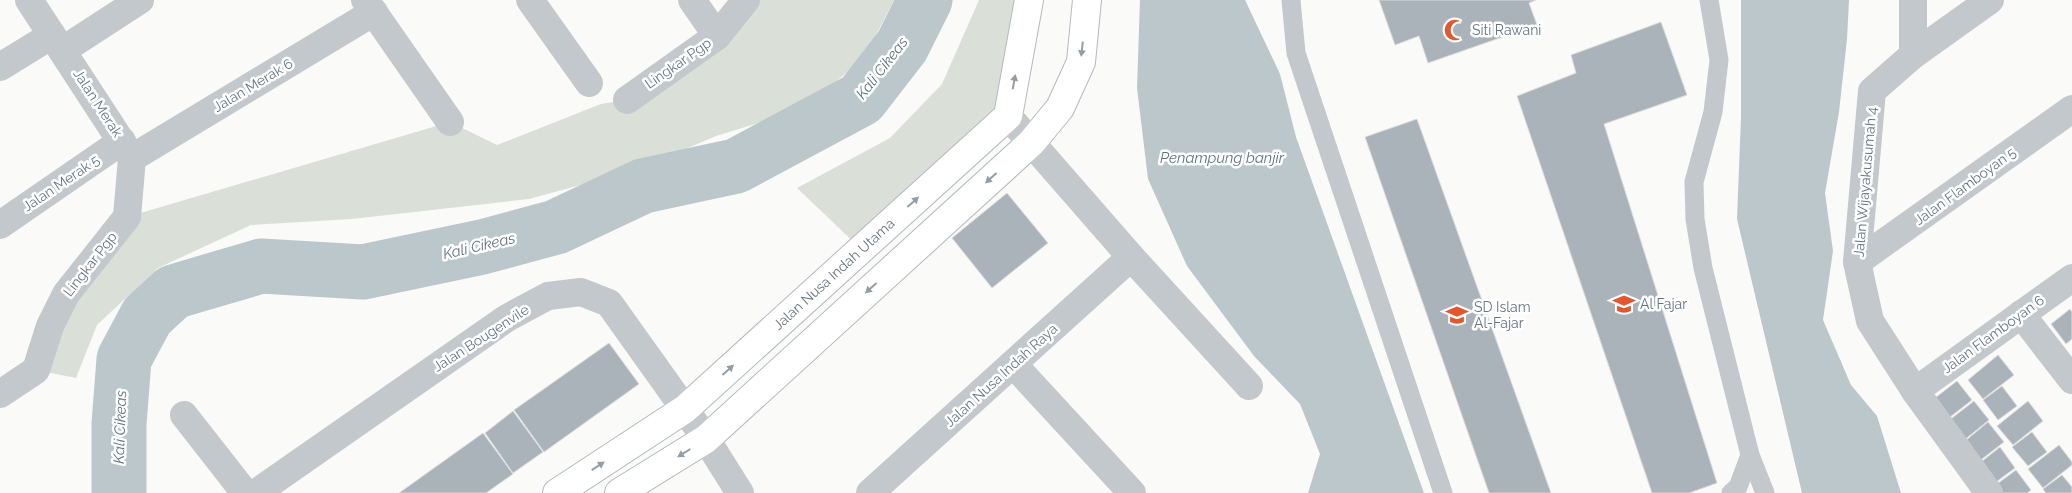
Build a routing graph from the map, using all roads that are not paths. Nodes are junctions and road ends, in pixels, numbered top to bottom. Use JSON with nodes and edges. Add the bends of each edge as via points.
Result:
{"nodes":[{"id":1,"x":29,"y":0,"type":"edge"},
{"id":2,"x":140,"y":0,"type":"edge"},
{"id":3,"x":530,"y":0,"type":"edge"},
{"id":4,"x":692,"y":0,"type":"edge"},
{"id":5,"x":746,"y":0,"type":"edge"},
{"id":6,"x":1029,"y":0,"type":"edge"},
{"id":7,"x":1087,"y":0,"type":"edge"},
{"id":8,"x":1292,"y":0,"type":"edge"},
{"id":9,"x":1709,"y":0,"type":"edge"},
{"id":10,"x":1913,"y":0,"type":"edge"},
{"id":11,"x":1990,"y":0,"type":"edge"},
{"id":12,"x":369,"y":6,"type":"edge"},
{"id":13,"x":717,"y":36,"type":"junction"},
{"id":14,"x":57,"y":42,"type":"junction"},
{"id":15,"x":1913,"y":55,"type":"junction"},
{"id":16,"x":0,"y":68,"type":"edge"},
{"id":17,"x":589,"y":83,"type":"dead end"},
{"id":18,"x":627,"y":100,"type":"dead end"},
{"id":19,"x":2072,"y":109,"type":"edge"},
{"id":20,"x":1008,"y":116,"type":"junction"},
{"id":21,"x":450,"y":122,"type":"dead end"},
{"id":22,"x":1031,"y":143,"type":"junction"},
{"id":23,"x":127,"y":150,"type":"junction"},
{"id":24,"x":0,"y":225,"type":"edge"},
{"id":25,"x":1131,"y":256,"type":"junction"},
{"id":26,"x":1858,"y":262,"type":"junction"},
{"id":27,"x":2072,"y":278,"type":"edge"},
{"id":28,"x":2021,"y":314,"type":"junction"},
{"id":29,"x":1013,"y":364,"type":"junction"},
{"id":30,"x":2072,"y":380,"type":"edge"},
{"id":31,"x":1249,"y":386,"type":"dead end"},
{"id":32,"x":1915,"y":391,"type":"junction"},
{"id":33,"x":0,"y":394,"type":"edge"},
{"id":34,"x":685,"y":409,"type":"junction"},
{"id":35,"x":184,"y":415,"type":"dead end"},
{"id":36,"x":706,"y":438,"type":"junction"},
{"id":37,"x":1750,"y":455,"type":"junction"},
{"id":38,"x":245,"y":493,"type":"edge"},
{"id":39,"x":256,"y":493,"type":"edge"},
{"id":40,"x":557,"y":493,"type":"edge"},
{"id":41,"x":619,"y":493,"type":"edge"},
{"id":42,"x":740,"y":493,"type":"edge"},
{"id":43,"x":870,"y":493,"type":"edge"},
{"id":44,"x":1132,"y":493,"type":"edge"},
{"id":45,"x":1443,"y":493,"type":"edge"},
{"id":46,"x":1731,"y":493,"type":"edge"},
{"id":47,"x":1765,"y":493,"type":"edge"},
{"id":48,"x":1989,"y":493,"type":"edge"}],
"edges":[{"from":1,"to":14,"type":"street","name":"Jalan Merak"},
{"from":2,"to":14,"type":"street"},
{"from":3,"to":17,"type":"street"},
{"from":4,"to":13,"type":"street"},
{"from":5,"to":13,"type":"street","name":"Lingkar Pgp"},
{"from":20,"to":6,"type":"street","one_way":true},
{"from":7,"to":22,"type":"street","one_way":true,"via":[[1081,62],[1060,108]]},
{"from":8,"to":45,"type":"lane","via":[[1296,53]]},
{"from":9,"to":37,"type":"lane","via":[[1719,60],[1713,112],[1694,182],[1695,219],[1703,268]]},
{"from":10,"to":15,"type":"street"},
{"from":11,"to":15,"type":"street","name":"Jalan Wijayakusumah 4"},
{"from":12,"to":21,"type":"street"},
{"from":12,"to":23,"type":"street","name":"Jalan Merak 6"},
{"from":13,"to":18,"type":"street","name":"Lingkar Pgp"},
{"from":14,"to":16,"type":"street"},
{"from":14,"to":23,"type":"street","name":"Jalan Merak"},
{"from":15,"to":26,"type":"street","name":"Jalan Wijayakusumah 4","via":[[1872,91]]},
{"from":19,"to":26,"type":"street","name":"Jalan Flamboyan 5"},
{"from":20,"to":22,"type":"street"},
{"from":34,"to":20,"type":"street","name":"Jalan Nusa Indah Utama","one_way":true},
{"from":22,"to":25,"type":"street"},
{"from":22,"to":36,"type":"street","one_way":true},
{"from":23,"to":24,"type":"street","name":"Jalan Merak 5"},
{"from":23,"to":33,"type":"street","name":"Lingkar Pgp","via":[[127,218],[66,294],[50,326],[36,370]]},
{"from":25,"to":29,"type":"street","name":"Jalan Nusa Indah Raya"},
{"from":25,"to":31,"type":"street"},
{"from":26,"to":32,"type":"street","name":"Jalan Wijayakusumah 4","via":[[1870,320]]},
{"from":27,"to":28,"type":"street","name":"Jalan Flamboyan 6"},
{"from":28,"to":30,"type":"street"},
{"from":28,"to":32,"type":"street","name":"Jalan Flamboyan 6"},
{"from":29,"to":43,"type":"street","name":"Jalan Nusa Indah Raya"},
{"from":29,"to":44,"type":"street"},
{"from":32,"to":48,"type":"street","name":"Jalan Wijayakusumah 4"},
{"from":34,"to":36,"type":"street","name":"Jalan Bougenvile"},
{"from":34,"to":39,"type":"street","name":"Jalan Bougenvile","via":[[609,303],[581,292],[548,296],[507,318]]},
{"from":40,"to":34,"type":"street","name":"Jalan Nusa Indah Utama","one_way":true},
{"from":35,"to":38,"type":"street"},
{"from":36,"to":41,"type":"street","one_way":true},
{"from":36,"to":42,"type":"street","name":"Jalan Bougenvile"},
{"from":37,"to":46,"type":"lane","via":[[1738,487]]},
{"from":37,"to":47,"type":"lane"}]}
